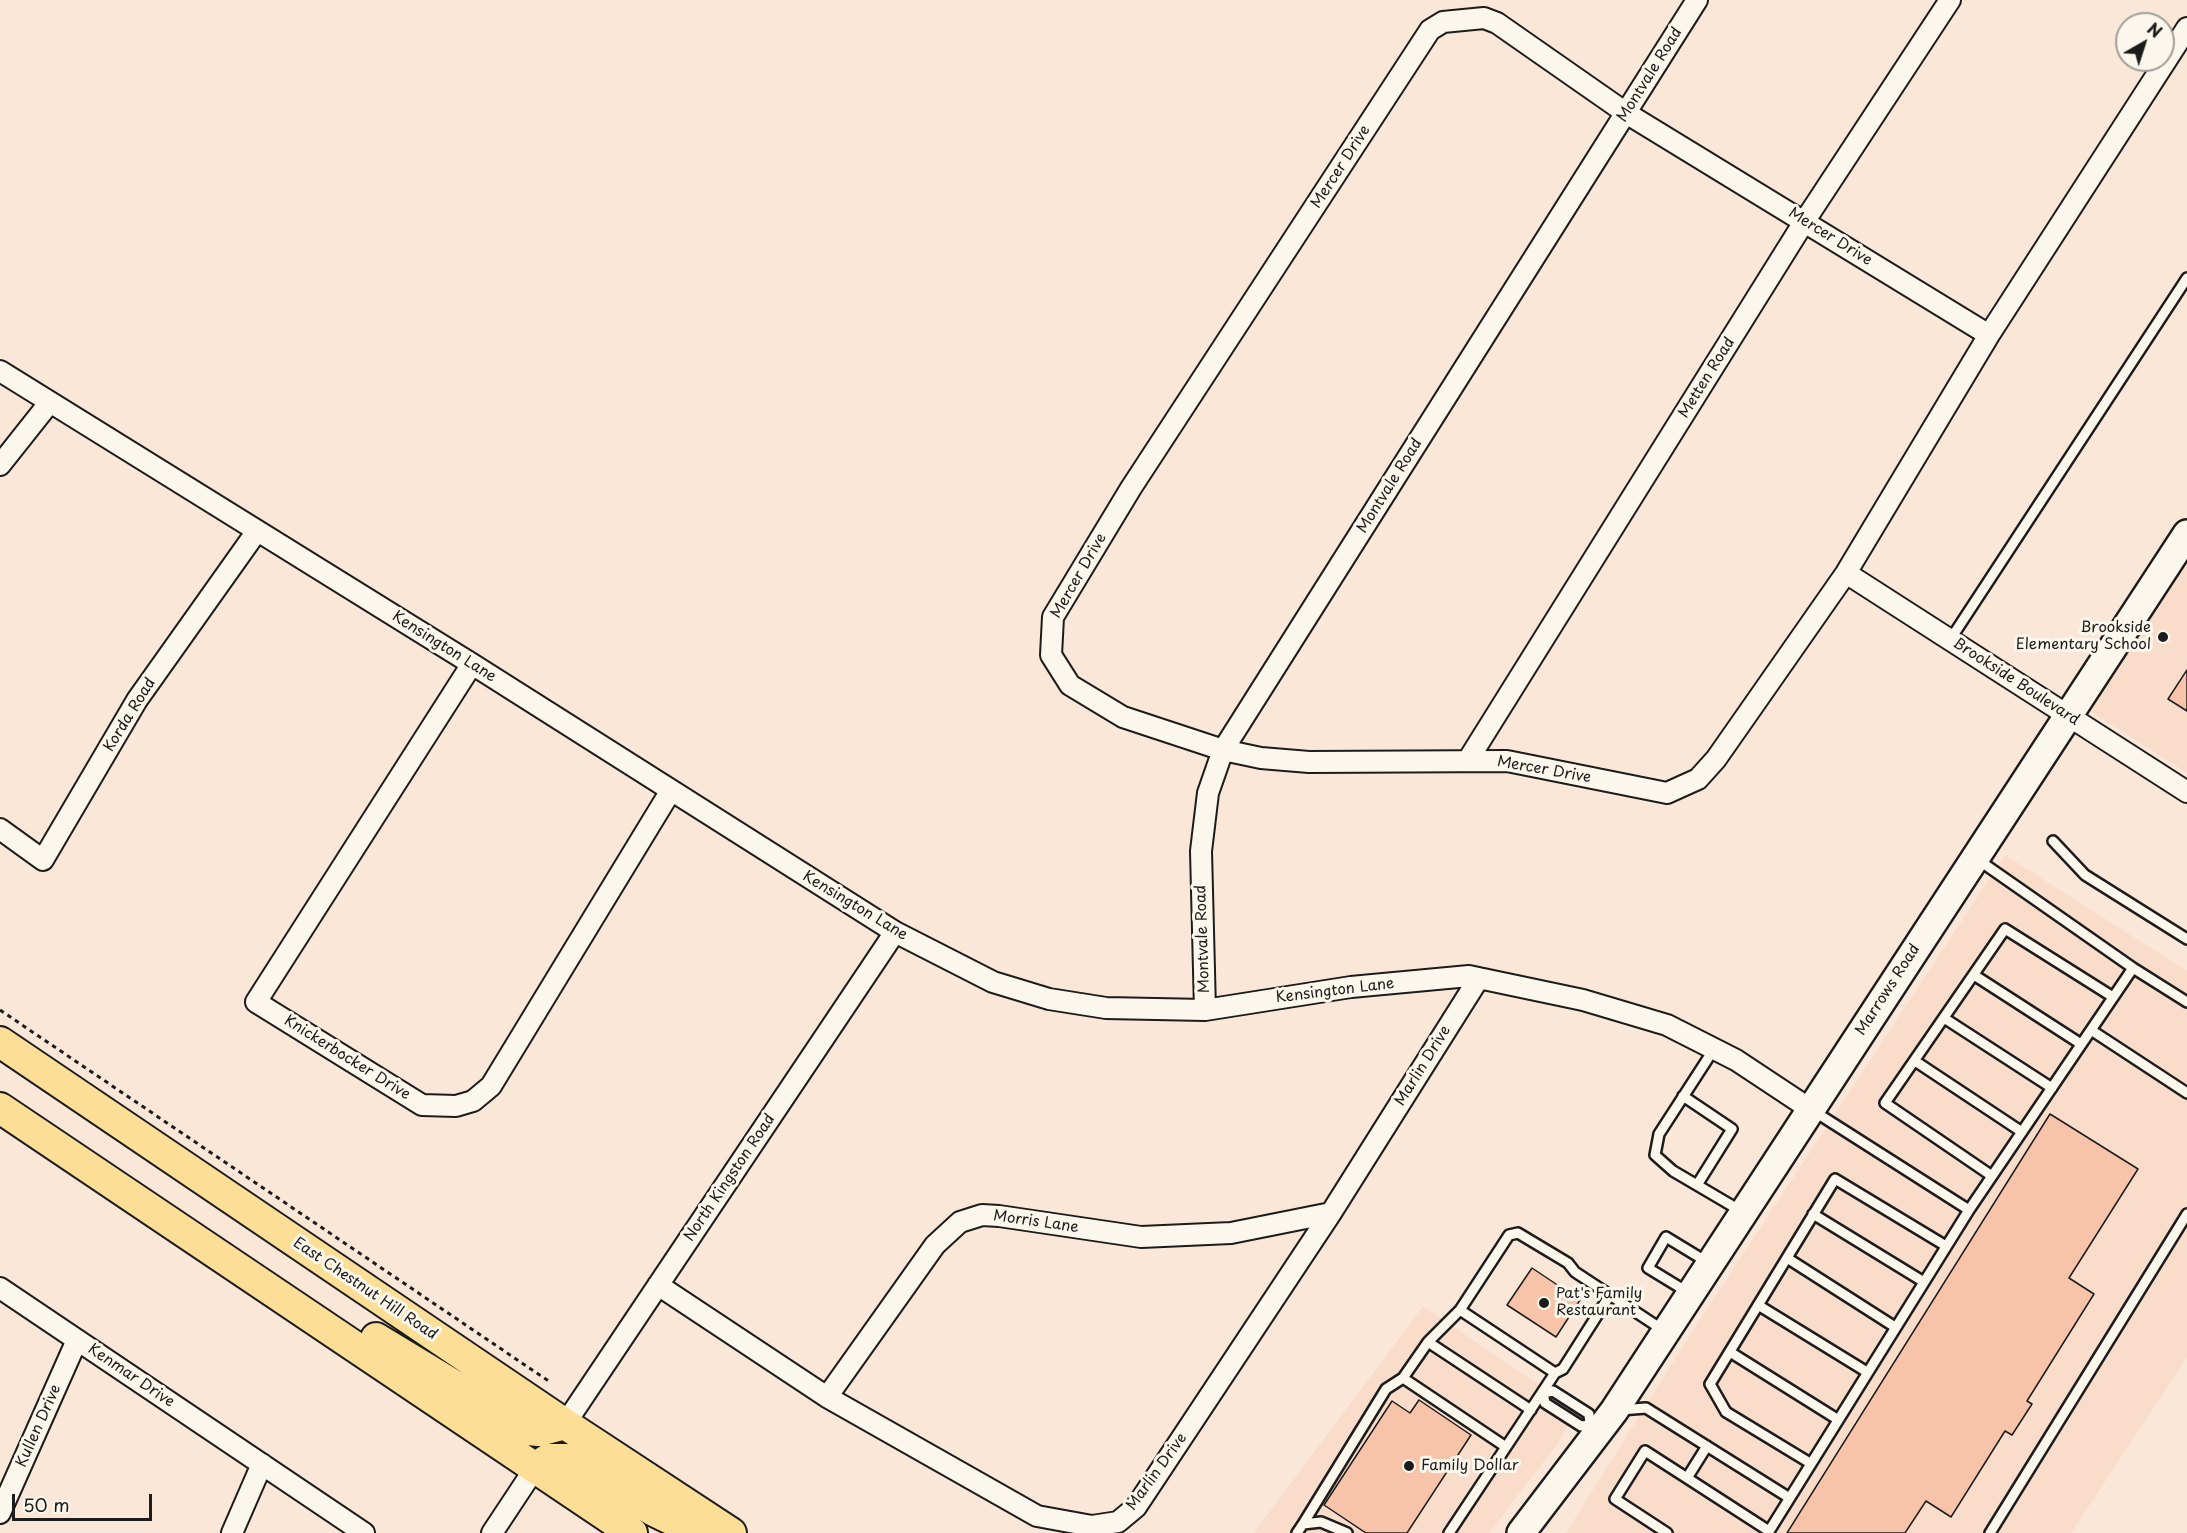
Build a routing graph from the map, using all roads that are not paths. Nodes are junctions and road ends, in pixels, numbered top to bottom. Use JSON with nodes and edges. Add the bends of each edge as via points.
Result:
{"nodes":[{"id":1,"x":1697,"y":0,"type":"edge"},
{"id":2,"x":1950,"y":0,"type":"edge"},
{"id":3,"x":2187,"y":28,"type":"edge"},
{"id":4,"x":1626,"y":113,"type":"junction"},
{"id":5,"x":1804,"y":222,"type":"junction"},
{"id":6,"x":2187,"y":278,"type":"edge"},
{"id":7,"x":1989,"y":335,"type":"junction"},
{"id":8,"x":0,"y":371,"type":"edge"},
{"id":9,"x":50,"y":402,"type":"junction"},
{"id":10,"x":0,"y":465,"type":"edge"},
{"id":11,"x":257,"y":531,"type":"junction"},
{"id":12,"x":2187,"y":534,"type":"edge"},
{"id":13,"x":1846,"y":573,"type":"junction"},
{"id":14,"x":1950,"y":640,"type":"junction"},
{"id":15,"x":471,"y":664,"type":"junction"},
{"id":16,"x":2068,"y":715,"type":"junction"},
{"id":17,"x":1223,"y":750,"type":"junction"},
{"id":18,"x":1468,"y":760,"type":"junction"},
{"id":19,"x":670,"y":792,"type":"junction"},
{"id":20,"x":2187,"y":792,"type":"edge"},
{"id":21,"x":0,"y":829,"type":"edge"},
{"id":22,"x":2053,"y":841,"type":"dead end"},
{"id":23,"x":1975,"y":858,"type":"junction"},
{"id":24,"x":895,"y":932,"type":"junction"},
{"id":25,"x":2187,"y":939,"type":"edge"},
{"id":26,"x":2133,"y":968,"type":"junction"},
{"id":27,"x":1974,"y":975,"type":"junction"},
{"id":28,"x":1479,"y":978,"type":"junction"},
{"id":29,"x":2113,"y":998,"type":"junction"},
{"id":30,"x":2187,"y":1002,"type":"edge"},
{"id":31,"x":1205,"y":1010,"type":"junction"},
{"id":32,"x":1944,"y":1018,"type":"junction"},
{"id":33,"x":2091,"y":1030,"type":"junction"},
{"id":34,"x":0,"y":1042,"type":"edge"},
{"id":35,"x":2081,"y":1044,"type":"junction"},
{"id":36,"x":1714,"y":1049,"type":"junction"},
{"id":37,"x":1914,"y":1061,"type":"junction"},
{"id":38,"x":2052,"y":1088,"type":"junction"},
{"id":39,"x":2187,"y":1093,"type":"edge"},
{"id":40,"x":1683,"y":1096,"type":"junction"},
{"id":41,"x":0,"y":1108,"type":"edge"},
{"id":42,"x":1810,"y":1109,"type":"junction"},
{"id":43,"x":2022,"y":1132,"type":"junction"},
{"id":44,"x":1992,"y":1176,"type":"junction"},
{"id":45,"x":1697,"y":1185,"type":"junction"},
{"id":46,"x":1970,"y":1210,"type":"junction"},
{"id":47,"x":1742,"y":1212,"type":"junction"},
{"id":48,"x":1331,"y":1213,"type":"junction"},
{"id":49,"x":1813,"y":1214,"type":"junction"},
{"id":50,"x":2187,"y":1214,"type":"edge"},
{"id":51,"x":1946,"y":1246,"type":"junction"},
{"id":52,"x":1787,"y":1258,"type":"junction"},
{"id":53,"x":1709,"y":1263,"type":"junction"},
{"id":54,"x":1924,"y":1282,"type":"junction"},
{"id":55,"x":658,"y":1285,"type":"junction"},
{"id":56,"x":0,"y":1288,"type":"edge"},
{"id":57,"x":1689,"y":1293,"type":"junction"},
{"id":58,"x":1610,"y":1295,"type":"junction"},
{"id":59,"x":283,"y":1297,"type":"junction"},
{"id":60,"x":1758,"y":1305,"type":"junction"},
{"id":61,"x":1460,"y":1310,"type":"junction"},
{"id":62,"x":1895,"y":1327,"type":"junction"},
{"id":63,"x":1665,"y":1331,"type":"junction"},
{"id":64,"x":77,"y":1340,"type":"junction"},
{"id":65,"x":1428,"y":1342,"type":"junction"},
{"id":66,"x":1730,"y":1352,"type":"junction"},
{"id":67,"x":1867,"y":1372,"type":"junction"},
{"id":68,"x":1555,"y":1373,"type":"junction"},
{"id":69,"x":1403,"y":1378,"type":"junction"},
{"id":70,"x":1543,"y":1393,"type":"junction"},
{"id":71,"x":827,"y":1397,"type":"junction"},
{"id":72,"x":1531,"y":1410,"type":"junction"},
{"id":73,"x":1837,"y":1419,"type":"junction"},
{"id":74,"x":565,"y":1424,"type":"junction"},
{"id":75,"x":1599,"y":1428,"type":"junction"},
{"id":76,"x":1707,"y":1446,"type":"junction"},
{"id":77,"x":1506,"y":1448,"type":"junction"},
{"id":78,"x":1810,"y":1463,"type":"junction"},
{"id":79,"x":262,"y":1464,"type":"junction"},
{"id":80,"x":536,"y":1468,"type":"junction"},
{"id":81,"x":1687,"y":1478,"type":"junction"},
{"id":82,"x":1788,"y":1497,"type":"junction"},
{"id":83,"x":0,"y":1513,"type":"edge"},
{"id":84,"x":1303,"y":1524,"type":"junction"},
{"id":85,"x":1768,"y":1532,"type":"edge"},
{"id":86,"x":232,"y":1533,"type":"edge"},
{"id":87,"x":364,"y":1533,"type":"edge"},
{"id":88,"x":492,"y":1533,"type":"edge"},
{"id":89,"x":632,"y":1533,"type":"edge"},
{"id":90,"x":699,"y":1533,"type":"edge"},
{"id":91,"x":731,"y":1533,"type":"edge"},
{"id":92,"x":1297,"y":1533,"type":"edge"},
{"id":93,"x":1347,"y":1533,"type":"edge"},
{"id":94,"x":1449,"y":1533,"type":"edge"},
{"id":95,"x":1521,"y":1533,"type":"edge"},
{"id":96,"x":1546,"y":1533,"type":"edge"},
{"id":97,"x":1667,"y":1533,"type":"edge"},
{"id":98,"x":1990,"y":1533,"type":"edge"}],
"edges":[{"from":1,"to":4,"type":"street","name":"Montvale Road"},
{"from":2,"to":5,"type":"street","name":"Metten Road"},
{"from":3,"to":7,"type":"street","name":"Mercer Drive"},
{"from":4,"to":5,"type":"street","name":"Mercer Drive"},
{"from":4,"to":17,"type":"street","name":"Montvale Road"},
{"from":4,"to":17,"type":"street","name":"Mercer Drive","via":[[1484,18],[1460,18],[1430,30],[1131,488],[1053,617],[1051,655],[1070,685],[1123,717]]},
{"from":5,"to":7,"type":"street","name":"Mercer Drive"},
{"from":5,"to":18,"type":"street","name":"Metten Road"},
{"from":6,"to":14,"type":"lane"},
{"from":7,"to":13,"type":"street","name":"Mercer Drive"},
{"from":8,"to":9,"type":"street","name":"Kensington Lane"},
{"from":9,"to":10,"type":"street"},
{"from":9,"to":11,"type":"street","name":"Kensington Lane"},
{"from":11,"to":15,"type":"street","name":"Kensington Lane"},
{"from":11,"to":21,"type":"street","name":"Korda Road","via":[[137,700],[43,860]]},
{"from":12,"to":16,"type":"street","name":"Marrows Road"},
{"from":13,"to":14,"type":"street","name":"Brookside Boulevard"},
{"from":13,"to":18,"type":"street","name":"Mercer Drive","via":[[1698,779],[1667,793],[1507,761]]},
{"from":14,"to":16,"type":"street","name":"Brookside Boulevard"},
{"from":15,"to":19,"type":"street","name":"Kensington Lane"},
{"from":15,"to":19,"type":"street","name":"Knickerbocker Drive","via":[[256,1002],[423,1105],[456,1106],[473,1101],[492,1086]]},
{"from":16,"to":20,"type":"street","name":"Brookside Boulevard"},
{"from":16,"to":23,"type":"street","name":"Marrows Road"},
{"from":17,"to":18,"type":"street","name":"Mercer Drive","via":[[1309,762]]},
{"from":17,"to":31,"type":"street","name":"Montvale Road","via":[[1208,793],[1201,851]]},
{"from":19,"to":24,"type":"street","name":"Kensington Lane"},
{"from":22,"to":25,"type":"lane","via":[[2085,875]]},
{"from":23,"to":26,"type":"lane"},
{"from":23,"to":42,"type":"street","name":"Marrows Road"},
{"from":24,"to":31,"type":"street","name":"Kensington Lane","via":[[993,982],[1049,999],[1106,1008]]},
{"from":24,"to":55,"type":"street","name":"North Kingston Road"},
{"from":26,"to":29,"type":"lane"},
{"from":26,"to":30,"type":"lane"},
{"from":27,"to":29,"type":"lane","via":[[2006,929]]},
{"from":27,"to":32,"type":"lane"},
{"from":27,"to":35,"type":"lane"},
{"from":28,"to":31,"type":"street","name":"Kensington Lane","via":[[1351,987]]},
{"from":28,"to":36,"type":"street","name":"Kensington Lane","via":[[1583,1000],[1667,1025]]},
{"from":28,"to":48,"type":"street","name":"Marlin Drive"},
{"from":29,"to":33,"type":"lane"},
{"from":32,"to":37,"type":"lane"},
{"from":32,"to":38,"type":"lane"},
{"from":33,"to":35,"type":"lane"},
{"from":33,"to":39,"type":"lane"},
{"from":34,"to":74,"type":"main road","name":"East Chestnut Hill Road"},
{"from":35,"to":38,"type":"lane"},
{"from":36,"to":40,"type":"lane"},
{"from":36,"to":42,"type":"street","name":"Kensington Lane"},
{"from":37,"to":43,"type":"lane"},
{"from":37,"to":44,"type":"lane","via":[[1885,1103]]},
{"from":38,"to":43,"type":"lane"},
{"from":40,"to":45,"type":"lane","via":[[1659,1134],[1655,1155]]},
{"from":40,"to":45,"type":"lane","via":[[1732,1129]]},
{"from":41,"to":59,"type":"main road"},
{"from":42,"to":46,"type":"lane"},
{"from":42,"to":47,"type":"street","name":"Marrows Road"},
{"from":43,"to":44,"type":"lane"},
{"from":44,"to":46,"type":"lane"},
{"from":45,"to":47,"type":"lane"},
{"from":46,"to":51,"type":"lane"},
{"from":47,"to":53,"type":"street","name":"Marrows Road"},
{"from":48,"to":71,"type":"street","name":"Morris Lane","via":[[1231,1233],[1141,1237],[999,1216],[982,1215],[960,1222],[935,1245]]},
{"from":48,"to":71,"type":"street","name":"Marlin Drive","via":[[1136,1507],[1118,1522],[1092,1526],[1037,1516]]},
{"from":49,"to":51,"type":"lane","via":[[1835,1179]]},
{"from":49,"to":52,"type":"lane"},
{"from":49,"to":54,"type":"lane"},
{"from":50,"to":98,"type":"lane"},
{"from":51,"to":54,"type":"lane"},
{"from":52,"to":60,"type":"lane"},
{"from":52,"to":62,"type":"lane"},
{"from":53,"to":57,"type":"street","name":"Marrows Road"},
{"from":53,"to":57,"type":"lane","via":[[1666,1237],[1648,1268]]},
{"from":54,"to":62,"type":"lane"},
{"from":55,"to":71,"type":"street","name":"Marlin Drive"},
{"from":55,"to":74,"type":"street","name":"North Kingston Road"},
{"from":56,"to":64,"type":"street","name":"Kenmar Drive"},
{"from":57,"to":63,"type":"street","name":"Marrows Road"},
{"from":58,"to":61,"type":"lane","via":[[1568,1263],[1518,1233],[1509,1235]]},
{"from":58,"to":63,"type":"lane"},
{"from":58,"to":68,"type":"lane","via":[[1563,1369]]},
{"from":59,"to":74,"type":"main road","via":[[365,1332],[528,1430],[551,1430]]},
{"from":59,"to":80,"type":"main road"},
{"from":60,"to":66,"type":"lane"},
{"from":60,"to":67,"type":"lane"},
{"from":61,"to":65,"type":"lane"},
{"from":61,"to":68,"type":"lane"},
{"from":62,"to":67,"type":"lane"},
{"from":63,"to":75,"type":"street","name":"Marrows Road"},
{"from":64,"to":79,"type":"street","name":"Kenmar Drive"},
{"from":64,"to":83,"type":"street","name":"Kullen Drive"},
{"from":65,"to":69,"type":"lane"},
{"from":65,"to":72,"type":"lane"},
{"from":66,"to":73,"type":"lane"},
{"from":66,"to":78,"type":"lane","via":[[1710,1384],[1726,1412]]},
{"from":67,"to":73,"type":"lane"},
{"from":68,"to":70,"type":"lane"},
{"from":69,"to":77,"type":"lane"},
{"from":69,"to":84,"type":"lane","via":[[1386,1389]]},
{"from":70,"to":72,"type":"lane"},
{"from":70,"to":75,"type":"lane","via":[[1554,1391],[1589,1414]]},
{"from":70,"to":75,"type":"lane","via":[[1545,1403],[1581,1426]]},
{"from":72,"to":77,"type":"lane"},
{"from":73,"to":78,"type":"lane"},
{"from":74,"to":91,"type":"main road","name":"East Chestnut Hill Road"},
{"from":75,"to":76,"type":"lane","via":[[1646,1408]]},
{"from":75,"to":95,"type":"street","name":"Marrows Road"},
{"from":75,"to":96,"type":"street","name":"Marrows Road"},
{"from":76,"to":81,"type":"lane"},
{"from":76,"to":82,"type":"lane"},
{"from":77,"to":94,"type":"lane"},
{"from":78,"to":82,"type":"lane"},
{"from":79,"to":86,"type":"street"},
{"from":79,"to":87,"type":"street","name":"Kenmar Drive"},
{"from":80,"to":88,"type":"street"},
{"from":80,"to":89,"type":"main road"},
{"from":80,"to":90,"type":"main road","via":[[548,1459],[567,1459]]},
{"from":81,"to":85,"type":"lane"},
{"from":81,"to":97,"type":"lane","via":[[1645,1451],[1614,1499]]},
{"from":82,"to":85,"type":"lane"},
{"from":84,"to":92,"type":"lane"},
{"from":84,"to":93,"type":"lane","via":[[1321,1522]]}]}
